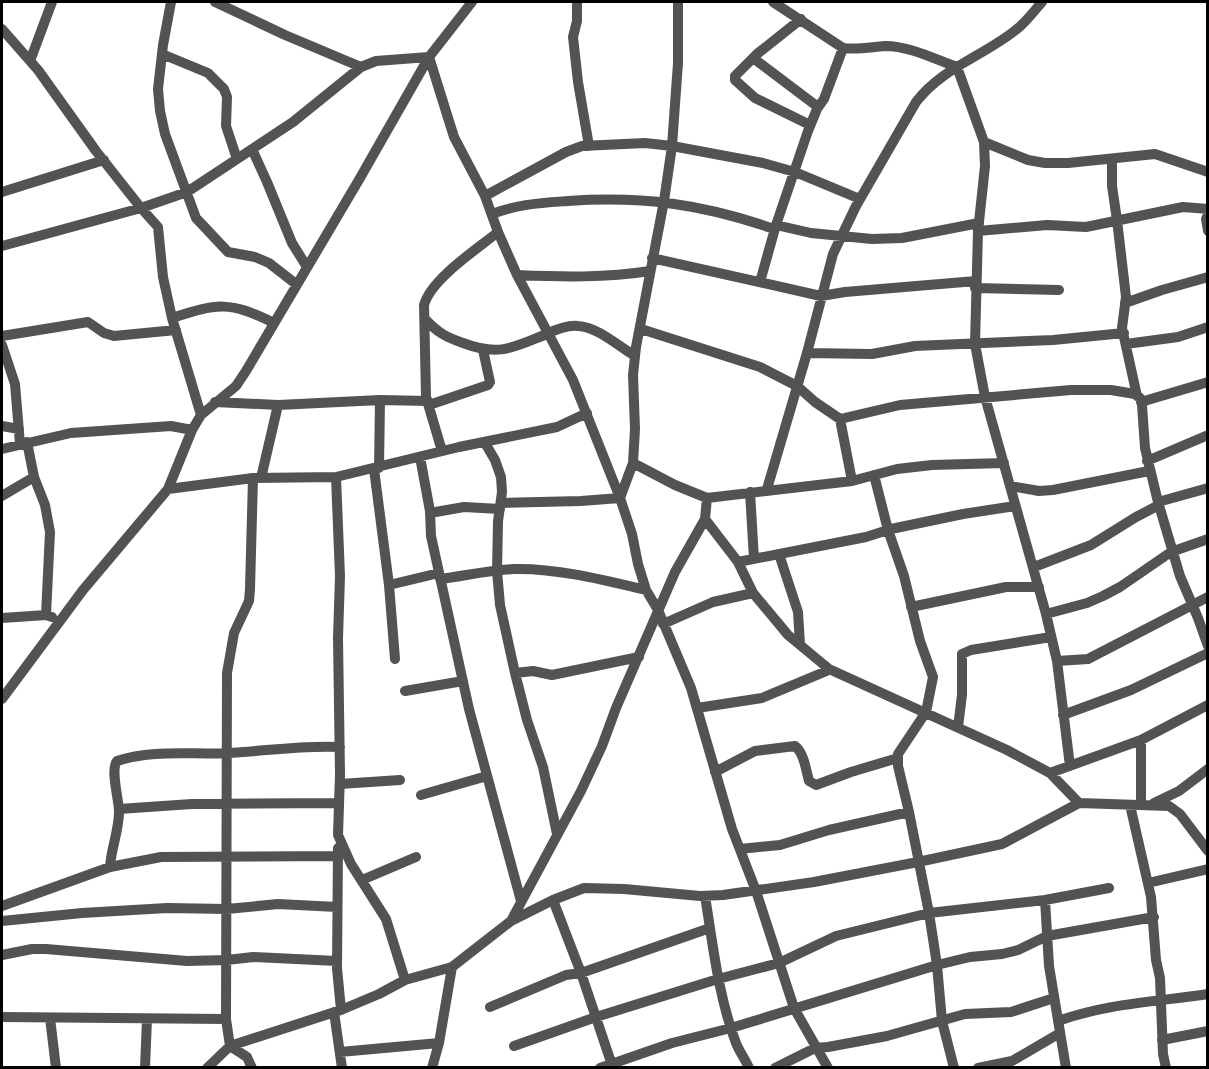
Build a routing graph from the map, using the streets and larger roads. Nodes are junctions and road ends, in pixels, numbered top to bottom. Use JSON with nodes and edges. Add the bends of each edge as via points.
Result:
{"nodes":[{"id":1,"x":52,"y":2,"type":"edge"},
{"id":2,"x":171,"y":2,"type":"edge"},
{"id":3,"x":215,"y":2,"type":"edge"},
{"id":4,"x":472,"y":2,"type":"edge"},
{"id":5,"x":577,"y":2,"type":"edge"},
{"id":6,"x":678,"y":2,"type":"edge"},
{"id":7,"x":773,"y":2,"type":"edge"},
{"id":8,"x":1040,"y":2,"type":"edge"},
{"id":9,"x":801,"y":19,"type":"junction"},
{"id":10,"x":2,"y":29,"type":"edge"},
{"id":11,"x":6,"y":38,"type":"edge"},
{"id":12,"x":843,"y":48,"type":"junction"},
{"id":13,"x":162,"y":54,"type":"junction"},
{"id":14,"x":429,"y":57,"type":"junction"},
{"id":15,"x":753,"y":58,"type":"junction"},
{"id":16,"x":30,"y":62,"type":"junction"},
{"id":17,"x":361,"y":67,"type":"junction"},
{"id":18,"x":957,"y":67,"type":"junction"},
{"id":19,"x":818,"y":107,"type":"junction"},
{"id":20,"x":810,"y":125,"type":"junction"},
{"id":21,"x":984,"y":142,"type":"junction"},
{"id":22,"x":589,"y":146,"type":"junction"},
{"id":23,"x":672,"y":146,"type":"junction"},
{"id":24,"x":252,"y":149,"type":"junction"},
{"id":25,"x":237,"y":159,"type":"junction"},
{"id":26,"x":1112,"y":159,"type":"junction"},
{"id":27,"x":104,"y":160,"type":"junction"},
{"id":28,"x":795,"y":172,"type":"junction"},
{"id":29,"x":1208,"y":172,"type":"edge"},
{"id":30,"x":2,"y":192,"type":"edge"},
{"id":31,"x":187,"y":192,"type":"junction"},
{"id":32,"x":485,"y":196,"type":"junction"},
{"id":33,"x":860,"y":200,"type":"junction"},
{"id":34,"x":664,"y":201,"type":"junction"},
{"id":35,"x":141,"y":208,"type":"junction"},
{"id":36,"x":1208,"y":209,"type":"edge"},
{"id":37,"x":492,"y":214,"type":"junction"},
{"id":38,"x":1208,"y":215,"type":"edge"},
{"id":39,"x":1118,"y":220,"type":"junction"},
{"id":40,"x":775,"y":227,"type":"junction"},
{"id":41,"x":978,"y":227,"type":"junction"},
{"id":42,"x":1208,"y":231,"type":"edge"},
{"id":43,"x":498,"y":232,"type":"junction"},
{"id":44,"x":841,"y":237,"type":"junction"},
{"id":45,"x":2,"y":246,"type":"edge"},
{"id":46,"x":652,"y":258,"type":"junction"},
{"id":47,"x":307,"y":267,"type":"junction"},
{"id":48,"x":650,"y":271,"type":"junction"},
{"id":49,"x":517,"y":275,"type":"junction"},
{"id":50,"x":1208,"y":278,"type":"edge"},
{"id":51,"x":760,"y":282,"type":"junction"},
{"id":52,"x":296,"y":284,"type":"junction"},
{"id":53,"x":975,"y":285,"type":"junction"},
{"id":54,"x":1059,"y":290,"type":"dead end"},
{"id":55,"x":821,"y":296,"type":"junction"},
{"id":56,"x":1125,"y":303,"type":"junction"},
{"id":57,"x":172,"y":318,"type":"junction"},
{"id":58,"x":425,"y":319,"type":"junction"},
{"id":59,"x":274,"y":323,"type":"junction"},
{"id":60,"x":1208,"y":327,"type":"edge"},
{"id":61,"x":640,"y":329,"type":"junction"},
{"id":62,"x":176,"y":330,"type":"junction"},
{"id":63,"x":548,"y":333,"type":"junction"},
{"id":64,"x":2,"y":336,"type":"edge"},
{"id":65,"x":1125,"y":338,"type":"junction"},
{"id":66,"x":975,"y":344,"type":"junction"},
{"id":67,"x":2,"y":345,"type":"edge"},
{"id":68,"x":483,"y":350,"type":"junction"},
{"id":69,"x":807,"y":353,"type":"junction"},
{"id":70,"x":635,"y":356,"type":"junction"},
{"id":71,"x":1208,"y":382,"type":"edge"},
{"id":72,"x":797,"y":386,"type":"junction"},
{"id":73,"x":984,"y":398,"type":"junction"},
{"id":74,"x":1139,"y":399,"type":"junction"},
{"id":75,"x":380,"y":400,"type":"junction"},
{"id":76,"x":215,"y":402,"type":"junction"},
{"id":77,"x":429,"y":403,"type":"junction"},
{"id":78,"x":278,"y":405,"type":"junction"},
{"id":79,"x":587,"y":413,"type":"junction"},
{"id":80,"x":201,"y":414,"type":"junction"},
{"id":81,"x":840,"y":419,"type":"junction"},
{"id":82,"x":2,"y":426,"type":"edge"},
{"id":83,"x":19,"y":429,"type":"junction"},
{"id":84,"x":192,"y":430,"type":"junction"},
{"id":85,"x":1208,"y":435,"type":"edge"},
{"id":86,"x":23,"y":443,"type":"junction"},
{"id":87,"x":485,"y":443,"type":"junction"},
{"id":88,"x":2,"y":448,"type":"edge"},
{"id":89,"x":442,"y":451,"type":"junction"},
{"id":90,"x":420,"y":457,"type":"junction"},
{"id":91,"x":633,"y":463,"type":"junction"},
{"id":92,"x":1004,"y":463,"type":"junction"},
{"id":93,"x":1148,"y":466,"type":"junction"},
{"id":94,"x":376,"y":468,"type":"junction"},
{"id":95,"x":874,"y":475,"type":"junction"},
{"id":96,"x":34,"y":477,"type":"junction"},
{"id":97,"x":336,"y":477,"type":"junction"},
{"id":98,"x":257,"y":478,"type":"junction"},
{"id":99,"x":852,"y":481,"type":"junction"},
{"id":100,"x":1010,"y":486,"type":"junction"},
{"id":101,"x":168,"y":489,"type":"junction"},
{"id":102,"x":767,"y":489,"type":"junction"},
{"id":103,"x":1208,"y":489,"type":"edge"},
{"id":104,"x":750,"y":492,"type":"junction"},
{"id":105,"x":2,"y":496,"type":"edge"},
{"id":106,"x":620,"y":498,"type":"junction"},
{"id":107,"x":707,"y":498,"type":"junction"},
{"id":108,"x":1158,"y":503,"type":"junction"},
{"id":109,"x":501,"y":506,"type":"junction"},
{"id":110,"x":1015,"y":506,"type":"junction"},
{"id":111,"x":430,"y":513,"type":"junction"},
{"id":112,"x":705,"y":519,"type":"junction"},
{"id":113,"x":888,"y":530,"type":"junction"},
{"id":114,"x":1208,"y":539,"type":"edge"},
{"id":115,"x":1171,"y":552,"type":"junction"},
{"id":116,"x":779,"y":554,"type":"junction"},
{"id":117,"x":754,"y":559,"type":"junction"},
{"id":118,"x":738,"y":562,"type":"junction"},
{"id":119,"x":1034,"y":567,"type":"junction"},
{"id":120,"x":497,"y":571,"type":"junction"},
{"id":121,"x":440,"y":576,"type":"junction"},
{"id":122,"x":389,"y":585,"type":"junction"},
{"id":123,"x":1039,"y":587,"type":"junction"},
{"id":124,"x":646,"y":590,"type":"junction"},
{"id":125,"x":753,"y":593,"type":"junction"},
{"id":126,"x":1208,"y":597,"type":"edge"},
{"id":127,"x":1192,"y":605,"type":"junction"},
{"id":128,"x":911,"y":607,"type":"junction"},
{"id":129,"x":658,"y":610,"type":"junction"},
{"id":130,"x":1046,"y":614,"type":"junction"},
{"id":131,"x":4,"y":615,"type":"edge"},
{"id":132,"x":46,"y":615,"type":"junction"},
{"id":133,"x":60,"y":620,"type":"junction"},
{"id":134,"x":663,"y":624,"type":"junction"},
{"id":135,"x":1051,"y":637,"type":"junction"},
{"id":136,"x":800,"y":645,"type":"junction"},
{"id":137,"x":1208,"y":646,"type":"edge"},
{"id":138,"x":1208,"y":653,"type":"edge"},
{"id":139,"x":639,"y":657,"type":"junction"},
{"id":140,"x":395,"y":659,"type":"dead end"},
{"id":141,"x":1057,"y":661,"type":"junction"},
{"id":142,"x":830,"y":670,"type":"junction"},
{"id":143,"x":515,"y":673,"type":"junction"},
{"id":144,"x":463,"y":681,"type":"junction"},
{"id":145,"x":405,"y":691,"type":"dead end"},
{"id":146,"x":2,"y":699,"type":"edge"},
{"id":147,"x":1208,"y":705,"type":"edge"},
{"id":148,"x":697,"y":708,"type":"junction"},
{"id":149,"x":926,"y":712,"type":"junction"},
{"id":150,"x":1063,"y":716,"type":"junction"},
{"id":151,"x":958,"y":727,"type":"junction"},
{"id":152,"x":1141,"y":740,"type":"junction"},
{"id":153,"x":339,"y":747,"type":"junction"},
{"id":154,"x":227,"y":753,"type":"junction"},
{"id":155,"x":898,"y":758,"type":"junction"},
{"id":156,"x":1070,"y":766,"type":"junction"},
{"id":157,"x":1208,"y":769,"type":"edge"},
{"id":158,"x":715,"y":772,"type":"junction"},
{"id":159,"x":1050,"y":773,"type":"junction"},
{"id":160,"x":487,"y":776,"type":"junction"},
{"id":161,"x":400,"y":780,"type":"dead end"},
{"id":162,"x":340,"y":784,"type":"junction"},
{"id":163,"x":421,"y":795,"type":"dead end"},
{"id":164,"x":338,"y":803,"type":"junction"},
{"id":165,"x":1080,"y":803,"type":"junction"},
{"id":166,"x":226,"y":804,"type":"junction"},
{"id":167,"x":1140,"y":805,"type":"junction"},
{"id":168,"x":119,"y":809,"type":"junction"},
{"id":169,"x":909,"y":812,"type":"junction"},
{"id":170,"x":557,"y":834,"type":"junction"},
{"id":171,"x":339,"y":835,"type":"junction"},
{"id":172,"x":740,"y":849,"type":"junction"},
{"id":173,"x":1208,"y":851,"type":"edge"},
{"id":174,"x":338,"y":856,"type":"junction"},
{"id":175,"x":227,"y":857,"type":"junction"},
{"id":176,"x":416,"y":857,"type":"dead end"},
{"id":177,"x":918,"y":862,"type":"junction"},
{"id":178,"x":110,"y":867,"type":"junction"},
{"id":179,"x":1208,"y":869,"type":"edge"},
{"id":180,"x":362,"y":880,"type":"junction"},
{"id":181,"x":1148,"y":883,"type":"junction"},
{"id":182,"x":1109,"y":888,"type":"dead end"},
{"id":183,"x":756,"y":891,"type":"junction"},
{"id":184,"x":705,"y":896,"type":"junction"},
{"id":185,"x":553,"y":900,"type":"junction"},
{"id":186,"x":1045,"y":900,"type":"junction"},
{"id":187,"x":521,"y":901,"type":"junction"},
{"id":188,"x":2,"y":906,"type":"edge"},
{"id":189,"x":338,"y":908,"type":"junction"},
{"id":190,"x":227,"y":909,"type":"junction"},
{"id":191,"x":929,"y":913,"type":"junction"},
{"id":192,"x":1154,"y":917,"type":"junction"},
{"id":193,"x":2,"y":921,"type":"edge"},
{"id":194,"x":512,"y":921,"type":"junction"},
{"id":195,"x":710,"y":928,"type":"junction"},
{"id":196,"x":1047,"y":936,"type":"junction"},
{"id":197,"x":2,"y":955,"type":"edge"},
{"id":198,"x":227,"y":960,"type":"junction"},
{"id":199,"x":337,"y":961,"type":"junction"},
{"id":200,"x":779,"y":963,"type":"junction"},
{"id":201,"x":937,"y":964,"type":"junction"},
{"id":202,"x":452,"y":967,"type":"junction"},
{"id":203,"x":581,"y":974,"type":"junction"},
{"id":204,"x":718,"y":979,"type":"junction"},
{"id":205,"x":405,"y":980,"type":"junction"},
{"id":206,"x":1208,"y":994,"type":"edge"},
{"id":207,"x":1054,"y":998,"type":"junction"},
{"id":208,"x":1160,"y":1000,"type":"junction"},
{"id":209,"x":490,"y":1007,"type":"dead end"},
{"id":210,"x":794,"y":1008,"type":"junction"},
{"id":211,"x":338,"y":1011,"type":"junction"},
{"id":212,"x":2,"y":1017,"type":"edge"},
{"id":213,"x":596,"y":1017,"type":"junction"},
{"id":214,"x":50,"y":1018,"type":"junction"},
{"id":215,"x":147,"y":1019,"type":"junction"},
{"id":216,"x":226,"y":1019,"type":"junction"},
{"id":217,"x":942,"y":1021,"type":"junction"},
{"id":218,"x":1058,"y":1021,"type":"junction"},
{"id":219,"x":731,"y":1028,"type":"junction"},
{"id":220,"x":1208,"y":1031,"type":"edge"},
{"id":221,"x":1060,"y":1034,"type":"junction"},
{"id":222,"x":1162,"y":1040,"type":"junction"},
{"id":223,"x":439,"y":1043,"type":"junction"},
{"id":224,"x":230,"y":1046,"type":"junction"},
{"id":225,"x":514,"y":1046,"type":"dead end"},
{"id":226,"x":815,"y":1048,"type":"junction"},
{"id":227,"x":340,"y":1052,"type":"junction"},
{"id":228,"x":613,"y":1065,"type":"edge"},
{"id":229,"x":56,"y":1068,"type":"edge"},
{"id":230,"x":146,"y":1068,"type":"edge"},
{"id":231,"x":207,"y":1068,"type":"edge"},
{"id":232,"x":252,"y":1068,"type":"edge"},
{"id":233,"x":342,"y":1068,"type":"edge"},
{"id":234,"x":432,"y":1068,"type":"edge"},
{"id":235,"x":600,"y":1068,"type":"edge"},
{"id":236,"x":749,"y":1068,"type":"edge"},
{"id":237,"x":775,"y":1068,"type":"edge"},
{"id":238,"x":828,"y":1068,"type":"edge"},
{"id":239,"x":954,"y":1068,"type":"edge"},
{"id":240,"x":978,"y":1068,"type":"edge"},
{"id":241,"x":1066,"y":1068,"type":"edge"},
{"id":242,"x":1166,"y":1068,"type":"edge"}],
"edges":[{"from":1,"to":16,"type":"street"},
{"from":2,"to":13,"type":"street"},
{"from":3,"to":17,"type":"street"},
{"from":4,"to":14,"type":"street"},
{"from":5,"to":22,"type":"street","via":[[578,21],[573,37]]},
{"from":6,"to":23,"type":"street"},
{"from":7,"to":9,"type":"street"},
{"from":8,"to":18,"type":"street","via":[[1018,29]]},
{"from":9,"to":12,"type":"street"},
{"from":9,"to":15,"type":"street"},
{"from":10,"to":11,"type":"street"},
{"from":11,"to":16,"type":"street"},
{"from":12,"to":18,"type":"street","via":[[908,49]]},
{"from":12,"to":19,"type":"street"},
{"from":13,"to":25,"type":"street","via":[[208,73],[224,90],[226,126]]},
{"from":13,"to":31,"type":"street","via":[[160,111]]},
{"from":14,"to":17,"type":"street"},
{"from":14,"to":32,"type":"street","via":[[454,137]]},
{"from":14,"to":47,"type":"street"},
{"from":15,"to":19,"type":"street"},
{"from":15,"to":20,"type":"street","via":[[735,76],[736,83],[755,98]]},
{"from":16,"to":27,"type":"street"},
{"from":17,"to":24,"type":"street","via":[[293,122]]},
{"from":18,"to":21,"type":"street"},
{"from":18,"to":33,"type":"street","via":[[939,77],[916,102]]},
{"from":19,"to":20,"type":"street"},
{"from":20,"to":28,"type":"street"},
{"from":21,"to":26,"type":"street","via":[[1045,163]]},
{"from":21,"to":41,"type":"street"},
{"from":22,"to":23,"type":"street"},
{"from":22,"to":32,"type":"street","via":[[566,152]]},
{"from":23,"to":28,"type":"street"},
{"from":23,"to":34,"type":"street"},
{"from":24,"to":25,"type":"street"},
{"from":24,"to":47,"type":"street","via":[[291,243]]},
{"from":25,"to":31,"type":"street"},
{"from":26,"to":29,"type":"street","via":[[1155,154]]},
{"from":26,"to":39,"type":"street"},
{"from":27,"to":30,"type":"street"},
{"from":27,"to":35,"type":"street"},
{"from":28,"to":33,"type":"street"},
{"from":28,"to":40,"type":"street"},
{"from":31,"to":35,"type":"street"},
{"from":31,"to":52,"type":"street","via":[[196,218],[228,252],[255,256]]},
{"from":32,"to":37,"type":"street"},
{"from":33,"to":44,"type":"street"},
{"from":34,"to":37,"type":"street","via":[[561,201],[516,206]]},
{"from":34,"to":40,"type":"street"},
{"from":34,"to":46,"type":"street"},
{"from":35,"to":45,"type":"street"},
{"from":35,"to":57,"type":"street","via":[[158,227]]},
{"from":36,"to":39,"type":"street","via":[[1183,207]]},
{"from":37,"to":43,"type":"street"},
{"from":38,"to":42,"type":"street"},
{"from":39,"to":41,"type":"street","via":[[1086,227]]},
{"from":39,"to":56,"type":"street"},
{"from":40,"to":44,"type":"street"},
{"from":40,"to":51,"type":"street"},
{"from":41,"to":44,"type":"street","via":[[902,238]]},
{"from":41,"to":53,"type":"street"},
{"from":43,"to":49,"type":"street"},
{"from":43,"to":58,"type":"street","via":[[435,284],[424,305]]},
{"from":44,"to":55,"type":"street"},
{"from":46,"to":48,"type":"street"},
{"from":46,"to":51,"type":"street"},
{"from":47,"to":52,"type":"street"},
{"from":48,"to":49,"type":"street","via":[[596,277]]},
{"from":48,"to":61,"type":"street"},
{"from":49,"to":63,"type":"street"},
{"from":50,"to":56,"type":"street"},
{"from":51,"to":55,"type":"street"},
{"from":52,"to":59,"type":"street"},
{"from":53,"to":54,"type":"street"},
{"from":53,"to":55,"type":"street"},
{"from":53,"to":66,"type":"street"},
{"from":55,"to":69,"type":"street"},
{"from":56,"to":65,"type":"street"},
{"from":57,"to":59,"type":"street","via":[[221,306],[249,311]]},
{"from":57,"to":62,"type":"street"},
{"from":58,"to":68,"type":"street","via":[[437,332]]},
{"from":58,"to":77,"type":"street"},
{"from":59,"to":76,"type":"street","via":[[236,386]]},
{"from":60,"to":65,"type":"street","via":[[1178,337]]},
{"from":61,"to":70,"type":"street"},
{"from":61,"to":72,"type":"street","via":[[760,367]]},
{"from":62,"to":64,"type":"street","via":[[114,336],[88,322]]},
{"from":62,"to":80,"type":"street"},
{"from":63,"to":68,"type":"street","via":[[510,349]]},
{"from":63,"to":70,"type":"street","via":[[570,326],[590,328]]},
{"from":63,"to":79,"type":"street"},
{"from":65,"to":66,"type":"street"},
{"from":65,"to":74,"type":"street"},
{"from":66,"to":69,"type":"street","via":[[915,346],[872,354]]},
{"from":66,"to":73,"type":"street"},
{"from":67,"to":83,"type":"street","via":[[15,384]]},
{"from":68,"to":77,"type":"street","via":[[488,386]]},
{"from":69,"to":72,"type":"street"},
{"from":70,"to":91,"type":"street"},
{"from":71,"to":74,"type":"street"},
{"from":72,"to":81,"type":"street"},
{"from":72,"to":102,"type":"street"},
{"from":73,"to":74,"type":"street","via":[[1111,390]]},
{"from":73,"to":81,"type":"street","via":[[900,405]]},
{"from":73,"to":92,"type":"street"},
{"from":74,"to":93,"type":"street"},
{"from":75,"to":77,"type":"street"},
{"from":75,"to":78,"type":"street"},
{"from":75,"to":94,"type":"street"},
{"from":76,"to":78,"type":"street"},
{"from":76,"to":80,"type":"street"},
{"from":77,"to":89,"type":"street"},
{"from":78,"to":98,"type":"street"},
{"from":79,"to":87,"type":"street","via":[[557,427]]},
{"from":79,"to":106,"type":"street"},
{"from":80,"to":84,"type":"street"},
{"from":81,"to":99,"type":"street"},
{"from":82,"to":83,"type":"street"},
{"from":83,"to":86,"type":"street"},
{"from":84,"to":86,"type":"street","via":[[171,426],[71,433]]},
{"from":84,"to":101,"type":"street"},
{"from":85,"to":93,"type":"street"},
{"from":86,"to":88,"type":"street"},
{"from":86,"to":96,"type":"street"},
{"from":87,"to":89,"type":"street"},
{"from":87,"to":109,"type":"street","via":[[501,477]]},
{"from":89,"to":90,"type":"street"},
{"from":90,"to":94,"type":"street"},
{"from":90,"to":111,"type":"street"},
{"from":91,"to":106,"type":"street"},
{"from":91,"to":107,"type":"street"},
{"from":92,"to":95,"type":"street","via":[[932,465]]},
{"from":92,"to":100,"type":"street"},
{"from":93,"to":100,"type":"street","via":[[1053,490]]},
{"from":93,"to":108,"type":"street"},
{"from":94,"to":97,"type":"street"},
{"from":94,"to":122,"type":"street"},
{"from":95,"to":99,"type":"street"},
{"from":95,"to":113,"type":"street"},
{"from":96,"to":105,"type":"street"},
{"from":96,"to":132,"type":"street","via":[[50,532]]},
{"from":97,"to":98,"type":"street"},
{"from":97,"to":153,"type":"street"},
{"from":98,"to":101,"type":"street"},
{"from":98,"to":154,"type":"street","via":[[249,601],[234,633],[227,672]]},
{"from":99,"to":102,"type":"street"},
{"from":100,"to":110,"type":"street"},
{"from":101,"to":133,"type":"street"},
{"from":102,"to":104,"type":"street"},
{"from":103,"to":108,"type":"street"},
{"from":104,"to":107,"type":"street"},
{"from":104,"to":117,"type":"street"},
{"from":106,"to":109,"type":"street"},
{"from":106,"to":124,"type":"street"},
{"from":107,"to":112,"type":"street"},
{"from":108,"to":115,"type":"street"},
{"from":108,"to":119,"type":"street","via":[[1091,546]]},
{"from":109,"to":111,"type":"street"},
{"from":109,"to":120,"type":"street"},
{"from":110,"to":113,"type":"street"},
{"from":110,"to":119,"type":"street"},
{"from":111,"to":121,"type":"street"},
{"from":112,"to":118,"type":"street"},
{"from":112,"to":129,"type":"street"},
{"from":113,"to":116,"type":"street"},
{"from":113,"to":128,"type":"street"},
{"from":114,"to":115,"type":"street"},
{"from":115,"to":127,"type":"street"},
{"from":115,"to":130,"type":"street","via":[[1112,592]]},
{"from":116,"to":117,"type":"street"},
{"from":116,"to":136,"type":"street","via":[[798,612]]},
{"from":117,"to":118,"type":"street"},
{"from":118,"to":125,"type":"street"},
{"from":119,"to":123,"type":"street"},
{"from":120,"to":121,"type":"street"},
{"from":120,"to":124,"type":"street","via":[[561,573]]},
{"from":120,"to":143,"type":"street"},
{"from":121,"to":122,"type":"street"},
{"from":121,"to":144,"type":"street"},
{"from":122,"to":140,"type":"street"},
{"from":123,"to":128,"type":"street","via":[[1006,587]]},
{"from":123,"to":130,"type":"street"},
{"from":124,"to":129,"type":"street"},
{"from":125,"to":134,"type":"street","via":[[713,602]]},
{"from":125,"to":136,"type":"street"},
{"from":126,"to":127,"type":"street"},
{"from":127,"to":137,"type":"street"},
{"from":127,"to":141,"type":"street","via":[[1089,659]]},
{"from":128,"to":149,"type":"street","via":[[932,673]]},
{"from":129,"to":134,"type":"street"},
{"from":129,"to":139,"type":"street"},
{"from":130,"to":135,"type":"street"},
{"from":131,"to":132,"type":"street"},
{"from":132,"to":133,"type":"street"},
{"from":133,"to":146,"type":"street"},
{"from":134,"to":148,"type":"street"},
{"from":135,"to":141,"type":"street"},
{"from":135,"to":151,"type":"street","via":[[962,654]]},
{"from":136,"to":142,"type":"street"},
{"from":138,"to":150,"type":"street","via":[[1131,690]]},
{"from":139,"to":143,"type":"street","via":[[552,675]]},
{"from":139,"to":170,"type":"street","via":[[602,746]]},
{"from":141,"to":150,"type":"street"},
{"from":142,"to":148,"type":"street","via":[[762,698]]},
{"from":142,"to":149,"type":"street"},
{"from":143,"to":170,"type":"street","via":[[543,766]]},
{"from":144,"to":145,"type":"street"},
{"from":144,"to":160,"type":"street"},
{"from":147,"to":152,"type":"street"},
{"from":148,"to":158,"type":"street"},
{"from":149,"to":151,"type":"street"},
{"from":149,"to":155,"type":"street"},
{"from":150,"to":156,"type":"street"},
{"from":151,"to":159,"type":"street"},
{"from":152,"to":156,"type":"street"},
{"from":152,"to":167,"type":"street"},
{"from":153,"to":154,"type":"street"},
{"from":153,"to":162,"type":"street"},
{"from":154,"to":166,"type":"street"},
{"from":154,"to":168,"type":"street","via":[[175,753],[117,761],[114,768]]},
{"from":155,"to":158,"type":"street","via":[[816,785],[809,781],[795,746],[755,751]]},
{"from":155,"to":169,"type":"street"},
{"from":156,"to":159,"type":"street"},
{"from":157,"to":167,"type":"street","via":[[1179,791]]},
{"from":158,"to":172,"type":"street"},
{"from":159,"to":165,"type":"street"},
{"from":160,"to":163,"type":"street"},
{"from":160,"to":187,"type":"street"},
{"from":161,"to":162,"type":"street"},
{"from":162,"to":164,"type":"street"},
{"from":164,"to":166,"type":"street"},
{"from":164,"to":171,"type":"street"},
{"from":165,"to":167,"type":"street"},
{"from":165,"to":177,"type":"street","via":[[1002,844]]},
{"from":166,"to":168,"type":"street"},
{"from":166,"to":175,"type":"street"},
{"from":167,"to":173,"type":"street","via":[[1168,806],[1180,814]]},
{"from":167,"to":181,"type":"street"},
{"from":168,"to":178,"type":"street"},
{"from":169,"to":172,"type":"street","via":[[780,844]]},
{"from":169,"to":177,"type":"street"},
{"from":170,"to":187,"type":"street"},
{"from":171,"to":174,"type":"street"},
{"from":171,"to":180,"type":"street"},
{"from":172,"to":183,"type":"street"},
{"from":174,"to":175,"type":"street"},
{"from":174,"to":189,"type":"street"},
{"from":175,"to":178,"type":"street","via":[[182,855]]},
{"from":175,"to":190,"type":"street"},
{"from":176,"to":180,"type":"street"},
{"from":177,"to":183,"type":"street"},
{"from":177,"to":191,"type":"street"},
{"from":178,"to":188,"type":"street"},
{"from":179,"to":181,"type":"street"},
{"from":180,"to":205,"type":"street","via":[[386,919]]},
{"from":181,"to":192,"type":"street"},
{"from":182,"to":186,"type":"street"},
{"from":183,"to":184,"type":"street"},
{"from":183,"to":200,"type":"street"},
{"from":184,"to":185,"type":"street","via":[[584,888]]},
{"from":184,"to":195,"type":"street"},
{"from":185,"to":194,"type":"street"},
{"from":185,"to":203,"type":"street"},
{"from":186,"to":191,"type":"street"},
{"from":186,"to":196,"type":"street"},
{"from":187,"to":194,"type":"street"},
{"from":189,"to":190,"type":"street","via":[[278,904]]},
{"from":189,"to":199,"type":"street"},
{"from":190,"to":193,"type":"street","via":[[167,908]]},
{"from":190,"to":198,"type":"street"},
{"from":191,"to":200,"type":"street","via":[[836,936]]},
{"from":191,"to":201,"type":"street"},
{"from":192,"to":196,"type":"street"},
{"from":192,"to":208,"type":"street"},
{"from":194,"to":202,"type":"street"},
{"from":195,"to":203,"type":"street"},
{"from":195,"to":204,"type":"street"},
{"from":196,"to":201,"type":"street","via":[[1018,950]]},
{"from":196,"to":207,"type":"street"},
{"from":197,"to":198,"type":"street","via":[[46,949],[156,959]]},
{"from":198,"to":199,"type":"street","via":[[252,957]]},
{"from":198,"to":216,"type":"street"},
{"from":199,"to":211,"type":"street"},
{"from":200,"to":204,"type":"street"},
{"from":200,"to":210,"type":"street"},
{"from":201,"to":210,"type":"street"},
{"from":201,"to":217,"type":"street"},
{"from":202,"to":205,"type":"street"},
{"from":202,"to":223,"type":"street"},
{"from":203,"to":209,"type":"street","via":[[566,975]]},
{"from":203,"to":213,"type":"street"},
{"from":204,"to":213,"type":"street"},
{"from":204,"to":219,"type":"street"},
{"from":205,"to":211,"type":"street"},
{"from":206,"to":208,"type":"street"},
{"from":207,"to":217,"type":"street","via":[[1011,1012],[965,1014]]},
{"from":207,"to":218,"type":"street"},
{"from":208,"to":218,"type":"street","via":[[1085,1011]]},
{"from":208,"to":222,"type":"street"},
{"from":210,"to":219,"type":"street"},
{"from":210,"to":226,"type":"street"},
{"from":211,"to":224,"type":"street"},
{"from":211,"to":227,"type":"street"},
{"from":212,"to":214,"type":"street"},
{"from":213,"to":225,"type":"street"},
{"from":213,"to":228,"type":"street"},
{"from":214,"to":215,"type":"street"},
{"from":214,"to":229,"type":"street"},
{"from":215,"to":216,"type":"street"},
{"from":215,"to":230,"type":"street"},
{"from":216,"to":224,"type":"street"},
{"from":217,"to":226,"type":"street","via":[[887,1036]]},
{"from":217,"to":239,"type":"street"},
{"from":218,"to":221,"type":"street"},
{"from":219,"to":228,"type":"street","via":[[672,1042]]},
{"from":219,"to":236,"type":"street"},
{"from":220,"to":222,"type":"street"},
{"from":221,"to":240,"type":"street","via":[[1012,1061]]},
{"from":221,"to":241,"type":"street"},
{"from":222,"to":242,"type":"street"},
{"from":223,"to":227,"type":"street"},
{"from":223,"to":234,"type":"street"},
{"from":224,"to":231,"type":"street"},
{"from":224,"to":232,"type":"street","via":[[247,1057]]},
{"from":226,"to":237,"type":"street"},
{"from":226,"to":238,"type":"street"},
{"from":227,"to":233,"type":"street"},
{"from":228,"to":235,"type":"street"}]}
